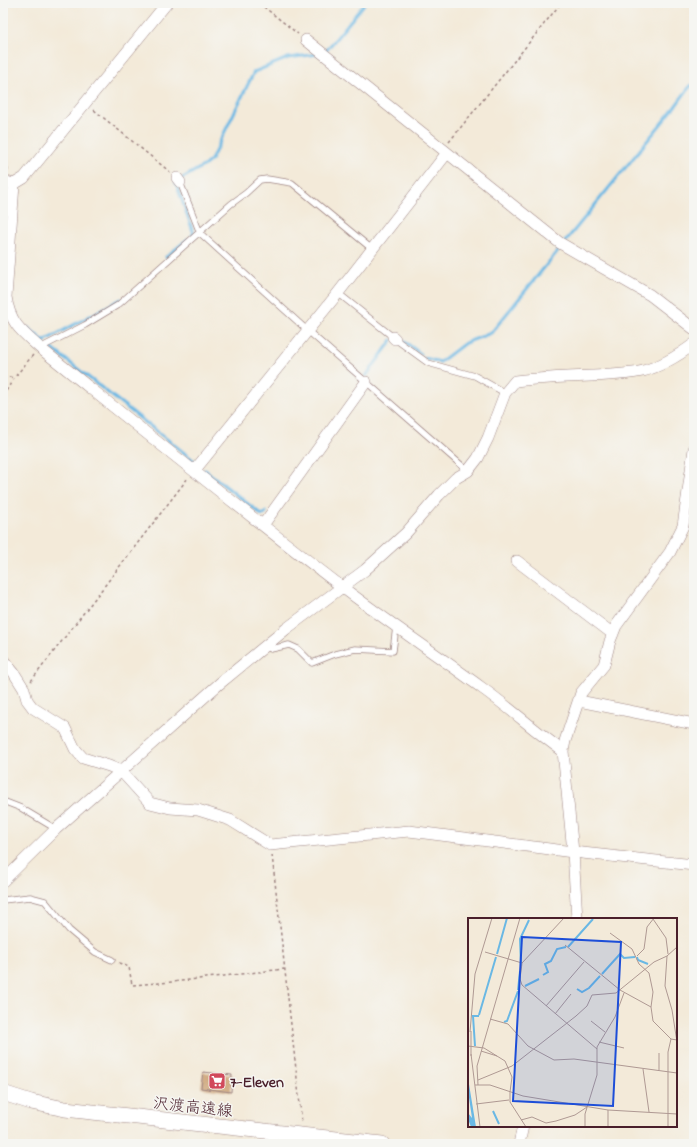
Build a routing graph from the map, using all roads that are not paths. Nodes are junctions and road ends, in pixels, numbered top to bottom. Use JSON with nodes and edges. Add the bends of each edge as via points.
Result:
{"nodes":[{"id":1,"x":167,"y":3,"type":"edge"},
{"id":2,"x":306,"y":40,"type":"road end"},
{"id":3,"x":445,"y":152,"type":"junction"},
{"id":4,"x":178,"y":180,"type":"road end"},
{"id":5,"x":8,"y":183,"type":"edge"},
{"id":6,"x":200,"y":233,"type":"junction"},
{"id":7,"x":372,"y":250,"type":"junction"},
{"id":8,"x":338,"y":293,"type":"junction"},
{"id":9,"x":694,"y":329,"type":"edge"},
{"id":10,"x":308,"y":331,"type":"junction"},
{"id":11,"x":694,"y":344,"type":"edge"},
{"id":12,"x":40,"y":348,"type":"junction"},
{"id":13,"x":366,"y":382,"type":"junction"},
{"id":14,"x":505,"y":393,"type":"junction"},
{"id":15,"x":694,"y":449,"type":"edge"},
{"id":16,"x":194,"y":471,"type":"junction"},
{"id":17,"x":468,"y":471,"type":"junction"},
{"id":18,"x":262,"y":524,"type":"junction"},
{"id":19,"x":517,"y":561,"type":"dead end"},
{"id":20,"x":341,"y":586,"type":"junction"},
{"id":21,"x":396,"y":628,"type":"junction"},
{"id":22,"x":613,"y":634,"type":"junction"},
{"id":23,"x":265,"y":646,"type":"junction"},
{"id":24,"x":3,"y":660,"type":"edge"},
{"id":25,"x":579,"y":701,"type":"junction"},
{"id":26,"x":694,"y":724,"type":"edge"},
{"id":27,"x":563,"y":751,"type":"junction"},
{"id":28,"x":121,"y":771,"type":"junction"},
{"id":29,"x":3,"y":801,"type":"edge"},
{"id":30,"x":56,"y":829,"type":"junction"},
{"id":31,"x":574,"y":852,"type":"junction"},
{"id":32,"x":694,"y":865,"type":"edge"},
{"id":33,"x":3,"y":881,"type":"edge"},
{"id":34,"x":3,"y":900,"type":"edge"},
{"id":35,"x":577,"y":918,"type":"edge"},
{"id":36,"x":112,"y":960,"type":"road end"},
{"id":37,"x":3,"y":1093,"type":"edge"},
{"id":38,"x":523,"y":1127,"type":"edge"},
{"id":39,"x":322,"y":1141,"type":"edge"},
{"id":40,"x":382,"y":1144,"type":"edge"},
{"id":41,"x":519,"y":1144,"type":"edge"}],
"edges":[{"from":1,"to":5,"type":"street","via":[[24,178]]},
{"from":2,"to":3,"type":"street"},
{"from":3,"to":7,"type":"street"},
{"from":3,"to":9,"type":"street","via":[[562,245],[650,295]]},
{"from":4,"to":6,"type":"lane"},
{"from":5,"to":12,"type":"street","via":[[8,308],[13,321]]},
{"from":6,"to":7,"type":"lane","via":[[260,180],[267,179],[292,183]]},
{"from":6,"to":10,"type":"lane"},
{"from":6,"to":12,"type":"lane","via":[[118,305]]},
{"from":7,"to":8,"type":"street"},
{"from":8,"to":10,"type":"street"},
{"from":8,"to":14,"type":"lane","via":[[428,363],[475,376]]},
{"from":10,"to":13,"type":"lane"},
{"from":10,"to":16,"type":"street"},
{"from":11,"to":14,"type":"street","via":[[664,363],[642,371],[515,381]]},
{"from":12,"to":16,"type":"street"},
{"from":13,"to":17,"type":"lane"},
{"from":13,"to":18,"type":"street"},
{"from":14,"to":17,"type":"street","via":[[488,438]]},
{"from":15,"to":22,"type":"street","via":[[683,526],[670,552],[616,626]]},
{"from":16,"to":18,"type":"street"},
{"from":17,"to":20,"type":"street","via":[[456,478],[439,495],[406,533],[365,570]]},
{"from":18,"to":20,"type":"street"},
{"from":19,"to":22,"type":"street"},
{"from":20,"to":21,"type":"street"},
{"from":20,"to":23,"type":"street"},
{"from":21,"to":23,"type":"lane","via":[[393,651],[355,649],[312,664],[298,649],[289,645],[271,649]]},
{"from":21,"to":27,"type":"street","via":[[484,689]]},
{"from":22,"to":25,"type":"street","via":[[604,665],[581,693]]},
{"from":23,"to":28,"type":"street"},
{"from":24,"to":28,"type":"street","via":[[14,673],[33,708],[65,728],[75,749],[83,758]]},
{"from":25,"to":26,"type":"street"},
{"from":25,"to":27,"type":"street"},
{"from":27,"to":31,"type":"street"},
{"from":28,"to":30,"type":"street"},
{"from":28,"to":31,"type":"street","via":[[150,803],[170,808],[198,810],[230,820],[270,845],[409,831]]},
{"from":29,"to":30,"type":"lane","via":[[21,808]]},
{"from":30,"to":33,"type":"street"},
{"from":31,"to":32,"type":"street"},
{"from":31,"to":35,"type":"street"},
{"from":34,"to":36,"type":"lane","via":[[30,897],[45,901],[69,930],[95,952]]},
{"from":37,"to":39,"type":"main road","name":"沢渡高遠線","via":[[51,1107],[221,1123],[303,1135]]},
{"from":38,"to":41,"type":"street"},
{"from":39,"to":40,"type":"main road","name":"沢渡高遠線"}]}
